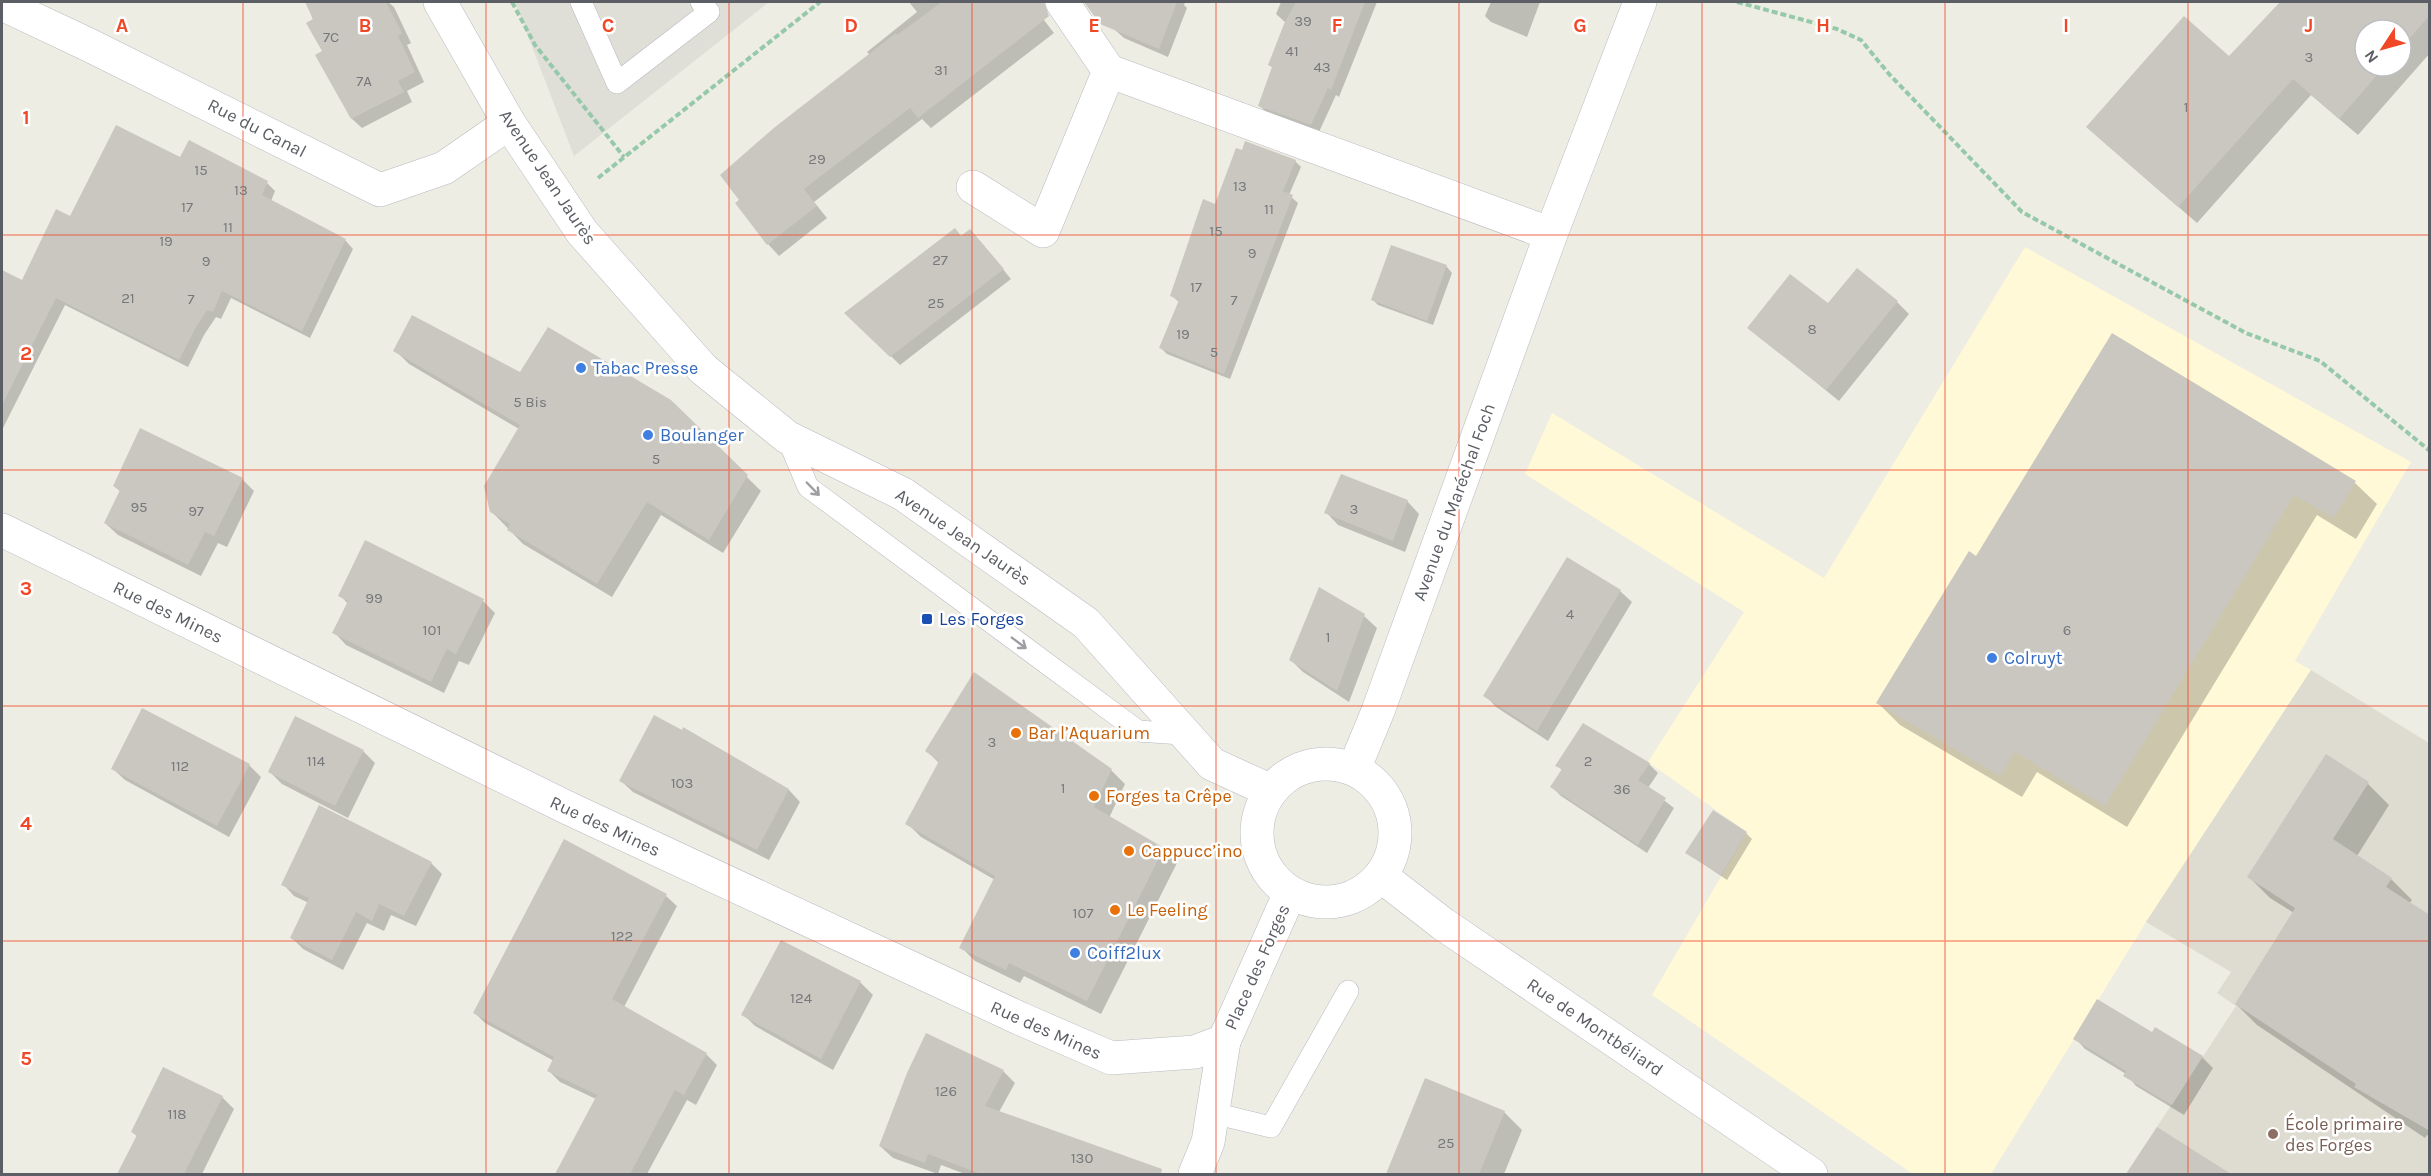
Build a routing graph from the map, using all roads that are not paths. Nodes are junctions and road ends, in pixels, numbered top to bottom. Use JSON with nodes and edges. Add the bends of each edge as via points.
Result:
{"nodes":[{"id":1,"x":440,"y":2,"type":"edge"},
{"id":2,"x":581,"y":2,"type":"edge"},
{"id":3,"x":701,"y":2,"type":"edge"},
{"id":4,"x":1062,"y":2,"type":"edge"},
{"id":5,"x":1640,"y":2,"type":"edge"},
{"id":6,"x":2,"y":4,"type":"edge"},
{"id":7,"x":1109,"y":71,"type":"junction"},
{"id":8,"x":509,"y":123,"type":"junction"},
{"id":9,"x":973,"y":187,"type":"dead end"},
{"id":10,"x":1551,"y":234,"type":"junction"},
{"id":11,"x":787,"y":437,"type":"junction"},
{"id":12,"x":2,"y":530,"type":"edge"},
{"id":13,"x":1182,"y":734,"type":"junction"},
{"id":14,"x":1353,"y":769,"type":"junction"},
{"id":15,"x":1271,"y":791,"type":"junction"},
{"id":16,"x":1381,"y":876,"type":"junction"},
{"id":17,"x":1290,"y":893,"type":"junction"},
{"id":18,"x":1348,"y":991,"type":"dead end"},
{"id":19,"x":1224,"y":1041,"type":"junction"},
{"id":20,"x":1213,"y":1113,"type":"junction"},
{"id":21,"x":1195,"y":1174,"type":"edge"},
{"id":22,"x":1811,"y":1174,"type":"edge"}],
"edges":[{"from":1,"to":8,"type":"street","name":"Avenue Jean Jaurès"},
{"from":2,"to":3,"type":"lane","via":[[617,83],[709,12]]},
{"from":4,"to":7,"type":"street"},
{"from":5,"to":10,"type":"street","name":"Avenue du Maréchal Foch"},
{"from":6,"to":8,"type":"street","name":"Rue du Canal","via":[[380,190],[444,168]]},
{"from":7,"to":9,"type":"street","via":[[1043,231]]},
{"from":7,"to":10,"type":"street"},
{"from":8,"to":11,"type":"street","name":"Avenue Jean Jaurès","via":[[582,232],[703,369]]},
{"from":10,"to":14,"type":"street","name":"Avenue du Maréchal Foch","via":[[1378,711]]},
{"from":11,"to":13,"type":"street","name":"Avenue Jean Jaurès","via":[[903,494],[1086,622]]},
{"from":11,"to":13,"type":"lane","one_way":true,"via":[[808,487],[1138,731]]},
{"from":12,"to":19,"type":"street","name":"Rue des Mines","via":[[570,810],[1111,1058],[1195,1052]]},
{"from":13,"to":15,"type":"street","name":"Avenue Jean Jaurès","via":[[1212,764]]},
{"from":14,"to":15,"type":"street","via":[[1331,764],[1308,766],[1287,775]]},
{"from":14,"to":16,"type":"street","via":[[1385,796],[1393,816],[1395,837],[1391,857]]},
{"from":15,"to":17,"type":"street","via":[[1258,817],[1258,846],[1270,872]]},
{"from":16,"to":17,"type":"street","via":[[1362,892],[1338,901],[1314,901]]},
{"from":16,"to":22,"type":"street","name":"Rue de Montbéliard","via":[[1443,924]]},
{"from":17,"to":19,"type":"street","name":"Place des Forges"},
{"from":18,"to":20,"type":"lane","via":[[1271,1127]]},
{"from":19,"to":20,"type":"street","name":"Place des Forges"},
{"from":20,"to":21,"type":"street","name":"Place des Forges","via":[[1208,1142]]}]}
